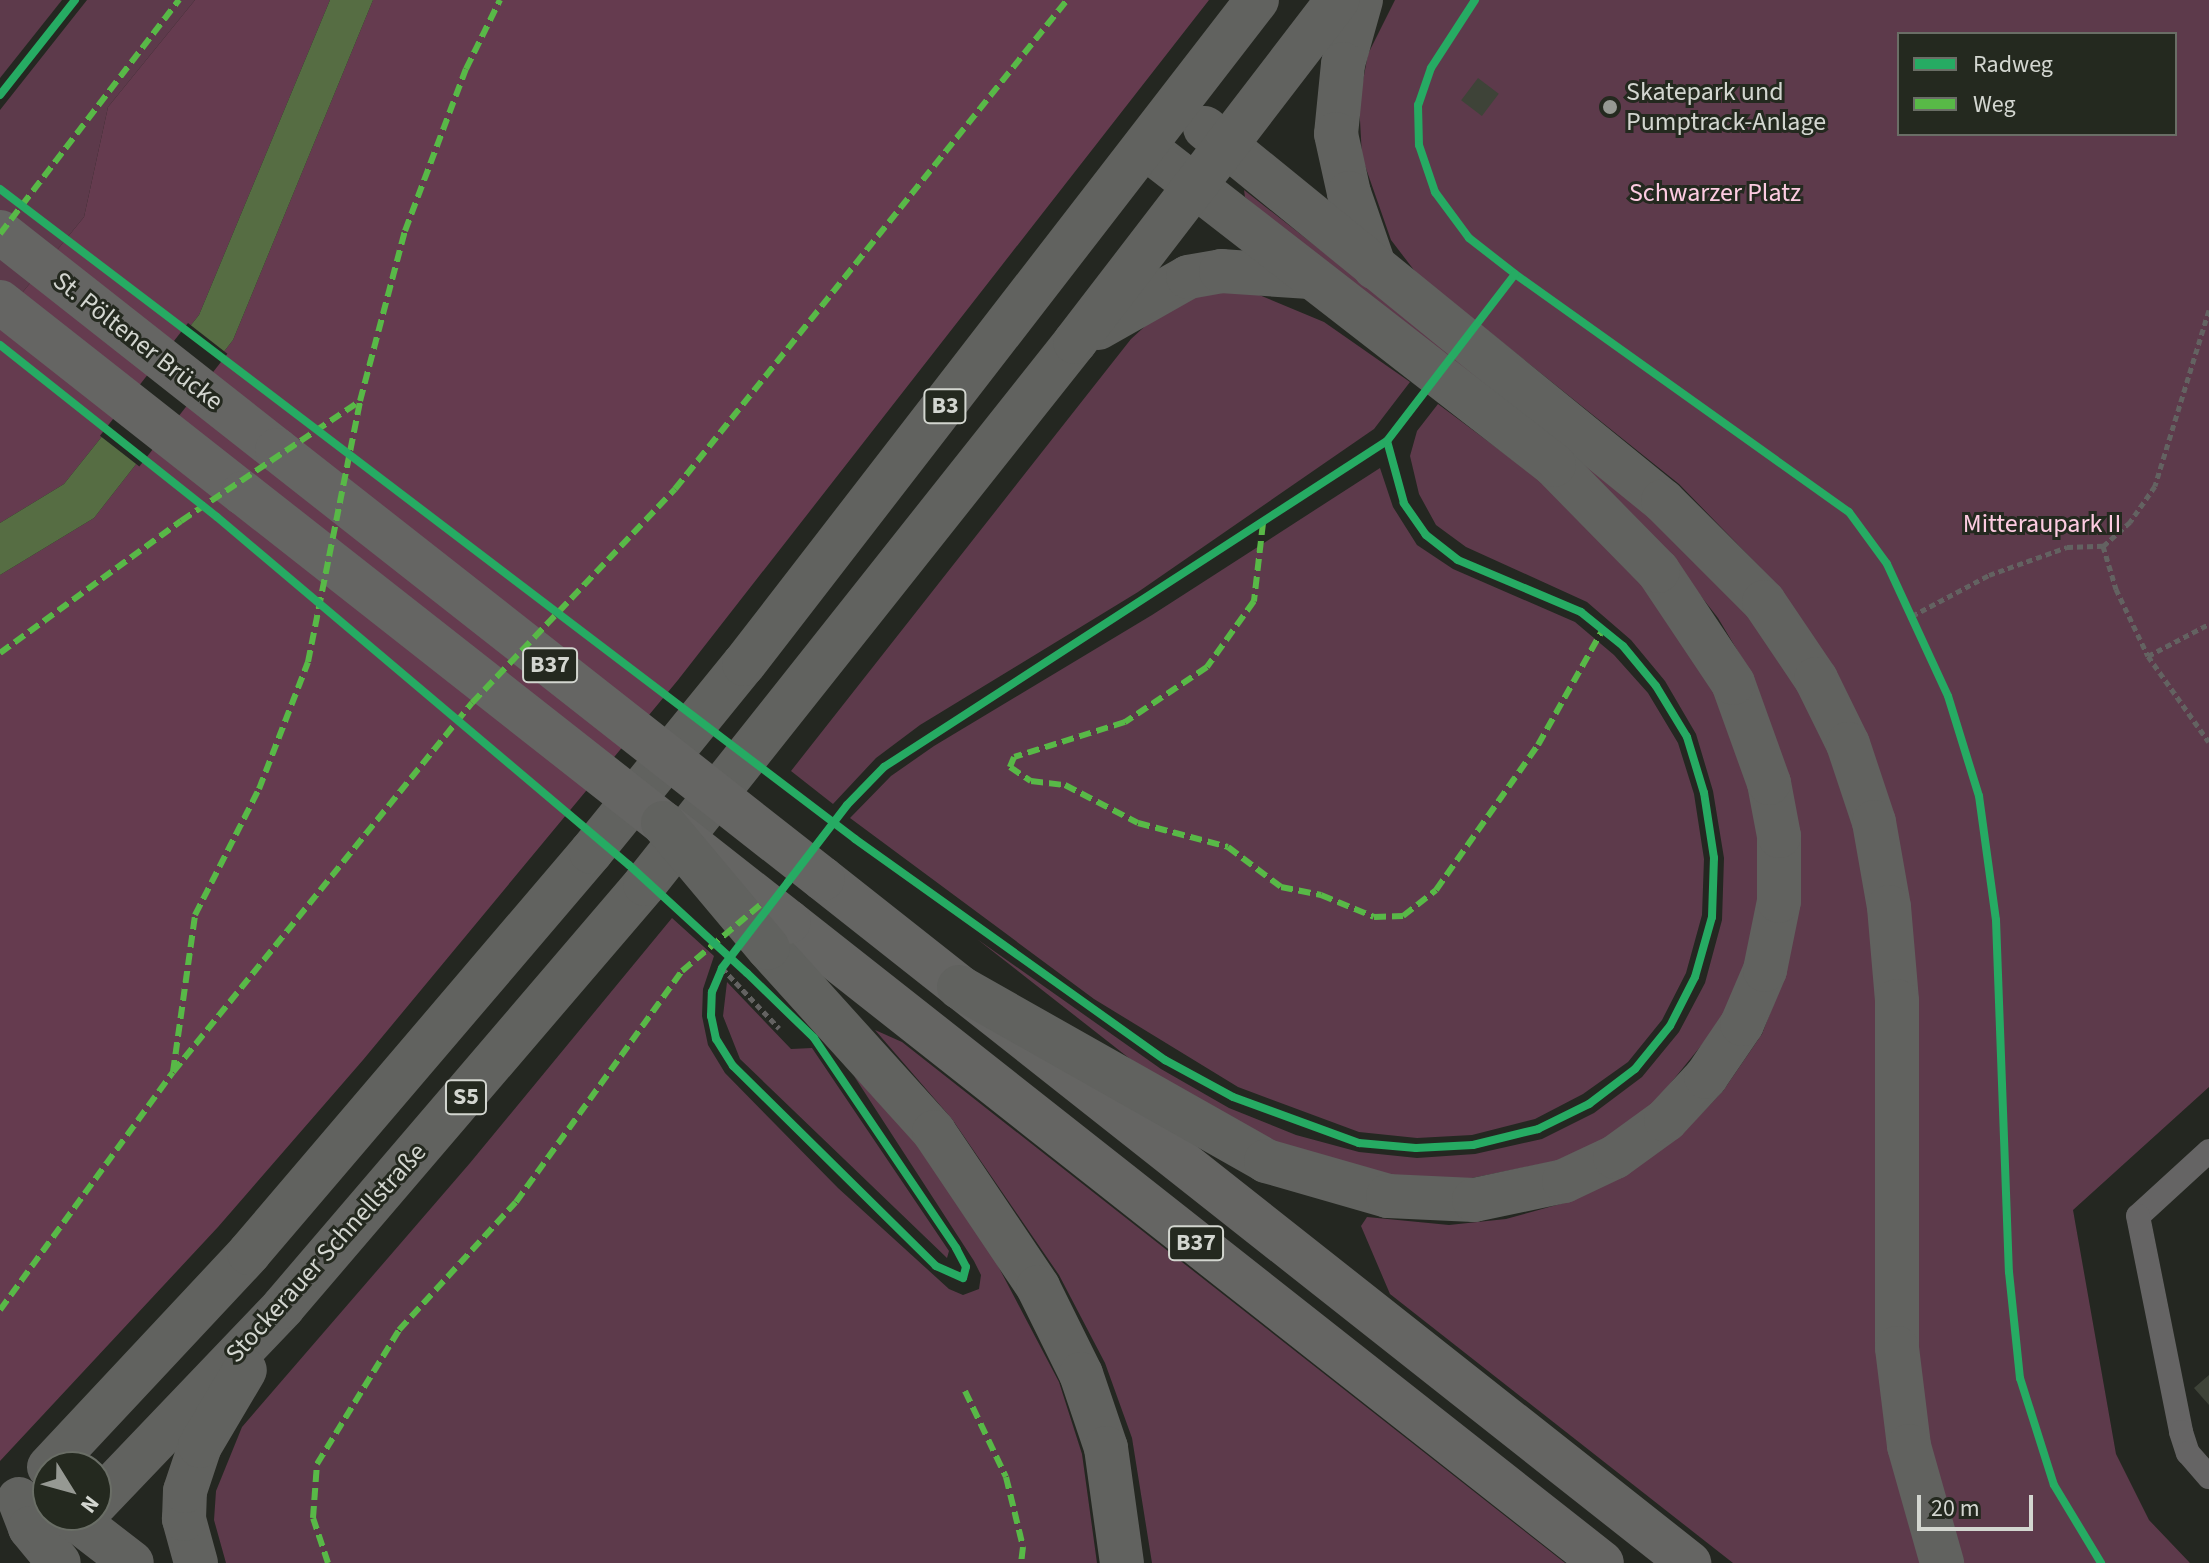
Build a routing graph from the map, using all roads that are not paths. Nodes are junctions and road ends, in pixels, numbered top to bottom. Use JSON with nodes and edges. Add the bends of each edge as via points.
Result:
{"nodes":[{"id":1,"x":1257,"y":0,"type":"edge"},
{"id":2,"x":1337,"y":0,"type":"edge"},
{"id":3,"x":1361,"y":0,"type":"edge"},
{"id":4,"x":1178,"y":107,"type":"junction"},
{"id":5,"x":1226,"y":145,"type":"junction"},
{"id":6,"x":1146,"y":148,"type":"junction"},
{"id":7,"x":1194,"y":186,"type":"junction"},
{"id":8,"x":0,"y":232,"type":"edge"},
{"id":9,"x":1375,"y":268,"type":"junction"},
{"id":10,"x":1310,"y":277,"type":"junction"},
{"id":11,"x":0,"y":302,"type":"edge"},
{"id":12,"x":1075,"y":342,"type":"junction"},
{"id":13,"x":744,"y":664,"type":"joint"},
{"id":14,"x":792,"y":700,"type":"joint"},
{"id":15,"x":663,"y":823,"type":"joint"},
{"id":16,"x":778,"y":935,"type":"junction"},
{"id":17,"x":959,"y":987,"type":"junction"},
{"id":18,"x":2209,"y":1151,"type":"edge"},
{"id":19,"x":283,"y":1307,"type":"junction"},
{"id":20,"x":64,"y":1451,"type":"edge"},
{"id":21,"x":112,"y":1461,"type":"edge"},
{"id":22,"x":2209,"y":1477,"type":"edge"},
{"id":23,"x":32,"y":1527,"type":"edge"},
{"id":24,"x":53,"y":1531,"type":"edge"},
{"id":25,"x":86,"y":1531,"type":"edge"},
{"id":26,"x":48,"y":1559,"type":"edge"},
{"id":27,"x":132,"y":1563,"type":"edge"},
{"id":28,"x":196,"y":1563,"type":"edge"},
{"id":29,"x":1122,"y":1563,"type":"edge"},
{"id":30,"x":1602,"y":1563,"type":"edge"},
{"id":31,"x":1689,"y":1563,"type":"edge"},
{"id":32,"x":1942,"y":1563,"type":"edge"}],
"edges":[{"from":1,"to":4,"type":"highway","number":"B3"},
{"from":2,"to":5,"type":"highway","number":"B3"},
{"from":3,"to":9,"type":"highway","via":[[1343,64],[1336,134],[1349,193]]},
{"from":4,"to":5,"type":"highway"},
{"from":4,"to":6,"type":"highway","number":"B3"},
{"from":5,"to":7,"type":"highway","number":"B3"},
{"from":5,"to":9,"type":"highway"},
{"from":6,"to":7,"type":"highway"},
{"from":6,"to":13,"type":"highway","number":"B3"},
{"from":7,"to":10,"type":"highway"},
{"from":7,"to":12,"type":"highway","number":"B3"},
{"from":8,"to":17,"type":"main road","name":"St. Pöltener Brücke","number":"B37","bridge":true},
{"from":9,"to":32,"type":"highway","via":[[1710,543],[1764,602],[1816,679],[1848,744],[1874,822],[1889,907],[1897,1001],[1897,1348],[1909,1446]]},
{"from":10,"to":12,"type":"highway","via":[[1221,271],[1188,277]]},
{"from":10,"to":17,"type":"highway","via":[[1554,465],[1609,516],[1704,632],[1756,736],[1779,836],[1779,901],[1765,970],[1742,1024],[1706,1077],[1666,1120],[1615,1157],[1564,1181],[1518,1194],[1426,1200],[1327,1182],[1266,1161]]},
{"from":11,"to":15,"type":"main road","name":"St. Pöltener Brücke","number":"B37","bridge":true},
{"from":12,"to":14,"type":"highway","number":"B3"},
{"from":13,"to":20,"type":"highway","name":"Stockerauer Schnellstraße","number":"S5","via":[[397,1084]]},
{"from":14,"to":19,"type":"highway","name":"Stockerauer Schnellstraße","number":"S5","via":[[508,1048]]},
{"from":15,"to":16,"type":"highway","bridge":true},
{"from":16,"to":29,"type":"highway","via":[[934,1132],[1038,1287],[1081,1374],[1106,1448]]},
{"from":16,"to":30,"type":"main road","number":"B37"},
{"from":17,"to":31,"type":"main road","number":"B37"},
{"from":18,"to":22,"type":"lane","via":[[2138,1216],[2181,1432],[2188,1453]]},
{"from":19,"to":21,"type":"highway","name":"Stockerauer Schnellstraße","number":"S5"},
{"from":19,"to":28,"type":"highway","via":[[200,1446],[184,1519]]},
{"from":23,"to":26,"type":"highway"},
{"from":24,"to":26,"type":"highway","name":"Stockerauer Schnellstraße","number":"S5"},
{"from":25,"to":27,"type":"highway"}]}
